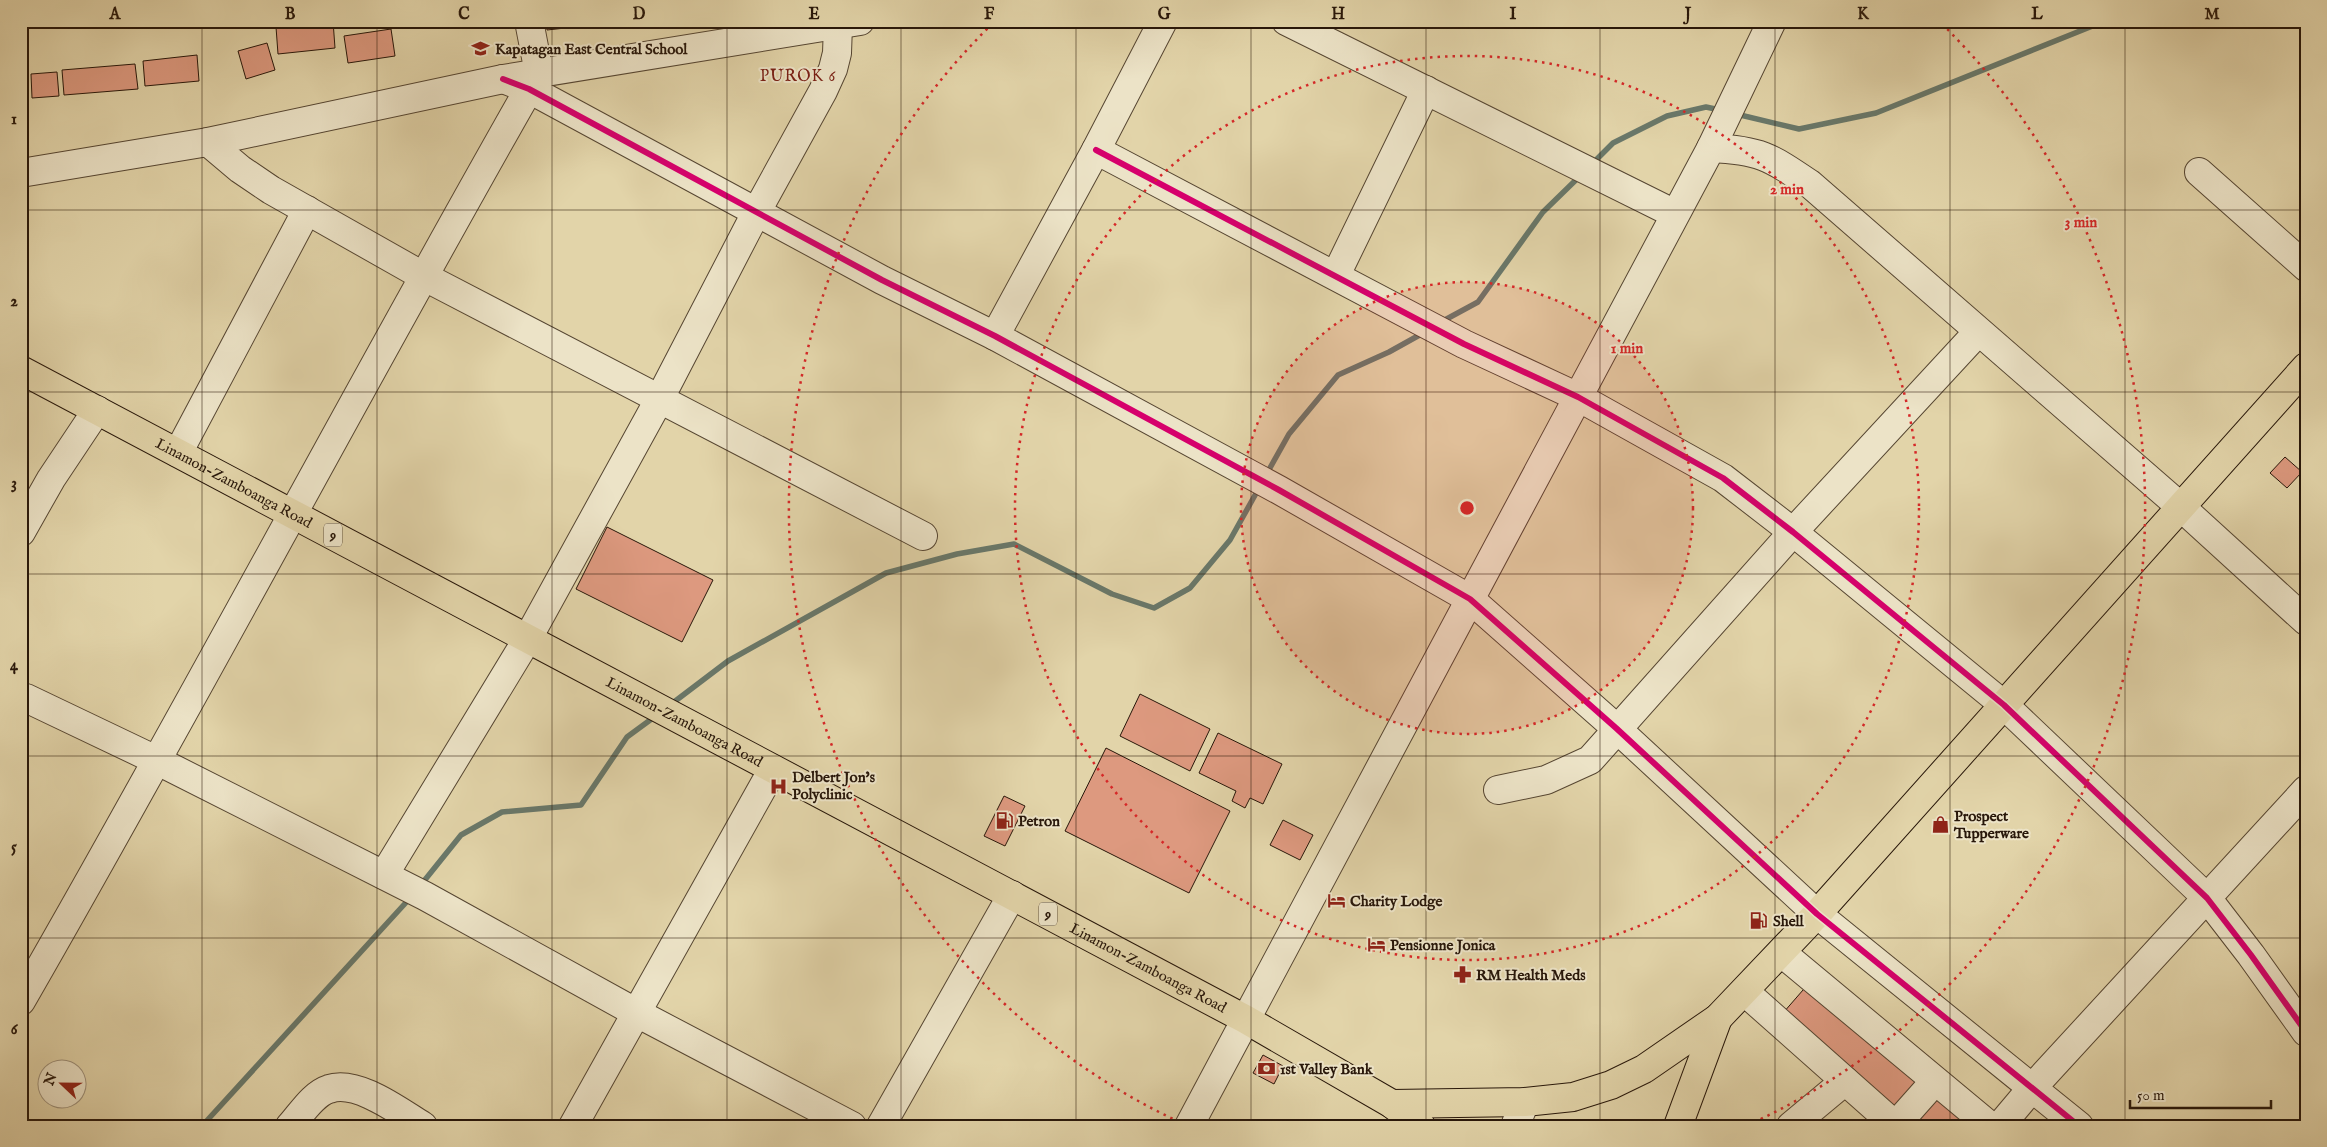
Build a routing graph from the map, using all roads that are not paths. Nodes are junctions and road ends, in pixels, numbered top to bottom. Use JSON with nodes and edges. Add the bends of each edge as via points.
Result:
{"nodes":[{"id":1,"x":529,"y":21,"type":"edge"},
{"id":2,"x":1163,"y":21,"type":"edge"},
{"id":3,"x":1286,"y":21,"type":"edge"},
{"id":4,"x":1772,"y":21,"type":"edge"},
{"id":5,"x":849,"y":23,"type":"edge"},
{"id":6,"x":534,"y":81,"type":"junction"},
{"id":7,"x":1426,"y":90,"type":"junction"},
{"id":8,"x":1715,"y":139,"type":"junction"},
{"id":9,"x":208,"y":142,"type":"junction"},
{"id":10,"x":1096,"y":150,"type":"junction"},
{"id":11,"x":2199,"y":172,"type":"dead end"},
{"id":12,"x":21,"y":173,"type":"edge"},
{"id":13,"x":308,"y":210,"type":"junction"},
{"id":14,"x":757,"y":211,"type":"junction"},
{"id":15,"x":1675,"y":214,"type":"junction"},
{"id":16,"x":2306,"y":268,"type":"edge"},
{"id":17,"x":1336,"y":275,"type":"junction"},
{"id":18,"x":423,"y":276,"type":"junction"},
{"id":19,"x":1978,"y":332,"type":"junction"},
{"id":20,"x":995,"y":336,"type":"junction"},
{"id":21,"x":2306,"y":367,"type":"edge"},
{"id":22,"x":21,"y":370,"type":"edge"},
{"id":23,"x":1578,"y":397,"type":"junction"},
{"id":24,"x":660,"y":398,"type":"junction"},
{"id":25,"x":97,"y":410,"type":"junction"},
{"id":26,"x":178,"y":453,"type":"junction"},
{"id":27,"x":2182,"y":508,"type":"junction"},
{"id":28,"x":292,"y":513,"type":"junction"},
{"id":29,"x":21,"y":532,"type":"edge"},
{"id":30,"x":1792,"y":532,"type":"junction"},
{"id":31,"x":924,"y":536,"type":"dead end"},
{"id":32,"x":1470,"y":599,"type":"junction"},
{"id":33,"x":2306,"y":621,"type":"edge"},
{"id":34,"x":528,"y":638,"type":"junction"},
{"id":35,"x":26,"y":698,"type":"dead end"},
{"id":36,"x":2004,"y":705,"type":"junction"},
{"id":37,"x":1616,"y":728,"type":"junction"},
{"id":38,"x":158,"y":761,"type":"junction"},
{"id":39,"x":773,"y":769,"type":"junction"},
{"id":40,"x":1498,"y":790,"type":"dead end"},
{"id":41,"x":2306,"y":790,"type":"edge"},
{"id":42,"x":389,"y":878,"type":"junction"},
{"id":43,"x":1012,"y":895,"type":"junction"},
{"id":44,"x":2206,"y":898,"type":"junction"},
{"id":45,"x":1817,"y":914,"type":"junction"},
{"id":46,"x":1782,"y":953,"type":"junction"},
{"id":47,"x":1745,"y":992,"type":"junction"},
{"id":48,"x":21,"y":1001,"type":"edge"},
{"id":49,"x":635,"y":1012,"type":"junction"},
{"id":50,"x":1718,"y":1018,"type":"junction"},
{"id":51,"x":1245,"y":1019,"type":"junction"},
{"id":52,"x":2306,"y":1032,"type":"edge"},
{"id":53,"x":1845,"y":1081,"type":"junction"},
{"id":54,"x":1935,"y":1081,"type":"junction"},
{"id":55,"x":2032,"y":1088,"type":"junction"},
{"id":56,"x":1392,"y":1104,"type":"junction"},
{"id":57,"x":1520,"y":1114,"type":"edge"},
{"id":58,"x":290,"y":1126,"type":"edge"},
{"id":59,"x":423,"y":1126,"type":"edge"},
{"id":60,"x":574,"y":1126,"type":"edge"},
{"id":61,"x":852,"y":1126,"type":"edge"},
{"id":62,"x":881,"y":1126,"type":"edge"},
{"id":63,"x":1188,"y":1126,"type":"edge"},
{"id":64,"x":1421,"y":1126,"type":"edge"},
{"id":65,"x":1678,"y":1126,"type":"edge"},
{"id":66,"x":1791,"y":1126,"type":"edge"},
{"id":67,"x":1896,"y":1126,"type":"edge"},
{"id":68,"x":1990,"y":1126,"type":"edge"},
{"id":69,"x":2000,"y":1126,"type":"edge"},
{"id":70,"x":2079,"y":1126,"type":"edge"}],
"edges":[{"from":1,"to":6,"type":"street"},
{"from":2,"to":10,"type":"street"},
{"from":3,"to":7,"type":"street"},
{"from":4,"to":8,"type":"street"},
{"from":5,"to":6,"type":"street"},
{"from":5,"to":14,"type":"street","via":[[833,70]]},
{"from":6,"to":9,"type":"street","via":[[503,79]]},
{"from":6,"to":14,"type":"street"},
{"from":6,"to":18,"type":"street"},
{"from":7,"to":15,"type":"street"},
{"from":7,"to":17,"type":"street"},
{"from":8,"to":15,"type":"street"},
{"from":8,"to":19,"type":"street","via":[[1777,161],[1810,184]]},
{"from":9,"to":12,"type":"street"},
{"from":9,"to":13,"type":"street","via":[[240,169]]},
{"from":10,"to":17,"type":"street"},
{"from":10,"to":20,"type":"street"},
{"from":11,"to":16,"type":"street"},
{"from":13,"to":18,"type":"street"},
{"from":13,"to":26,"type":"street"},
{"from":14,"to":20,"type":"street","via":[[882,280]]},
{"from":14,"to":24,"type":"street"},
{"from":15,"to":23,"type":"street"},
{"from":17,"to":23,"type":"street","via":[[1464,344]]},
{"from":18,"to":24,"type":"street"},
{"from":18,"to":28,"type":"street"},
{"from":19,"to":27,"type":"street"},
{"from":19,"to":30,"type":"street"},
{"from":20,"to":32,"type":"street","via":[[1279,490]]},
{"from":21,"to":27,"type":"main road"},
{"from":22,"to":25,"type":"main road","name":"Linamon-Zamboanga Road","number":"9"},
{"from":23,"to":30,"type":"street","via":[[1723,478]]},
{"from":23,"to":32,"type":"street"},
{"from":24,"to":31,"type":"street"},
{"from":24,"to":34,"type":"street"},
{"from":25,"to":26,"type":"main road","name":"Linamon-Zamboanga Road","number":"9"},
{"from":25,"to":29,"type":"street","via":[[51,479]]},
{"from":26,"to":28,"type":"main road","name":"Linamon-Zamboanga Road","number":"9"},
{"from":27,"to":33,"type":"street"},
{"from":27,"to":36,"type":"main road"},
{"from":28,"to":34,"type":"main road","name":"Linamon-Zamboanga Road","number":"9"},
{"from":28,"to":38,"type":"street"},
{"from":30,"to":36,"type":"street"},
{"from":30,"to":37,"type":"street"},
{"from":32,"to":37,"type":"street"},
{"from":32,"to":51,"type":"street"},
{"from":34,"to":39,"type":"main road","name":"Linamon-Zamboanga Road","number":"9"},
{"from":34,"to":42,"type":"street"},
{"from":35,"to":38,"type":"street"},
{"from":36,"to":44,"type":"street"},
{"from":36,"to":45,"type":"main road"},
{"from":37,"to":40,"type":"street","via":[[1602,748],[1577,768],[1546,780]]},
{"from":37,"to":45,"type":"street"},
{"from":38,"to":42,"type":"street"},
{"from":38,"to":48,"type":"street"},
{"from":39,"to":43,"type":"main road","name":"Linamon-Zamboanga Road","number":"9"},
{"from":39,"to":49,"type":"street"},
{"from":41,"to":44,"type":"street"},
{"from":42,"to":49,"type":"street"},
{"from":43,"to":51,"type":"main road","name":"Linamon-Zamboanga Road","number":"9"},
{"from":43,"to":62,"type":"street"},
{"from":44,"to":52,"type":"street"},
{"from":44,"to":55,"type":"street"},
{"from":45,"to":46,"type":"main road"},
{"from":45,"to":55,"type":"street"},
{"from":46,"to":47,"type":"main road"},
{"from":46,"to":54,"type":"street"},
{"from":47,"to":50,"type":"main road"},
{"from":47,"to":53,"type":"street"},
{"from":49,"to":60,"type":"street"},
{"from":49,"to":61,"type":"street"},
{"from":50,"to":57,"type":"main road","via":[[1644,1069],[1611,1085]]},
{"from":50,"to":65,"type":"main road"},
{"from":51,"to":56,"type":"main road","name":"Linamon-Zamboanga Road","number":"9"},
{"from":51,"to":63,"type":"street"},
{"from":53,"to":66,"type":"street"},
{"from":53,"to":67,"type":"street"},
{"from":54,"to":67,"type":"street"},
{"from":54,"to":68,"type":"street"},
{"from":55,"to":69,"type":"street"},
{"from":55,"to":70,"type":"street"},
{"from":56,"to":57,"type":"main road"},
{"from":56,"to":64,"type":"main road","name":"Linamon-Zamboanga Road","number":"9"},
{"from":58,"to":59,"type":"street","via":[[315,1098],[329,1089],[346,1087],[367,1093]]}]}
